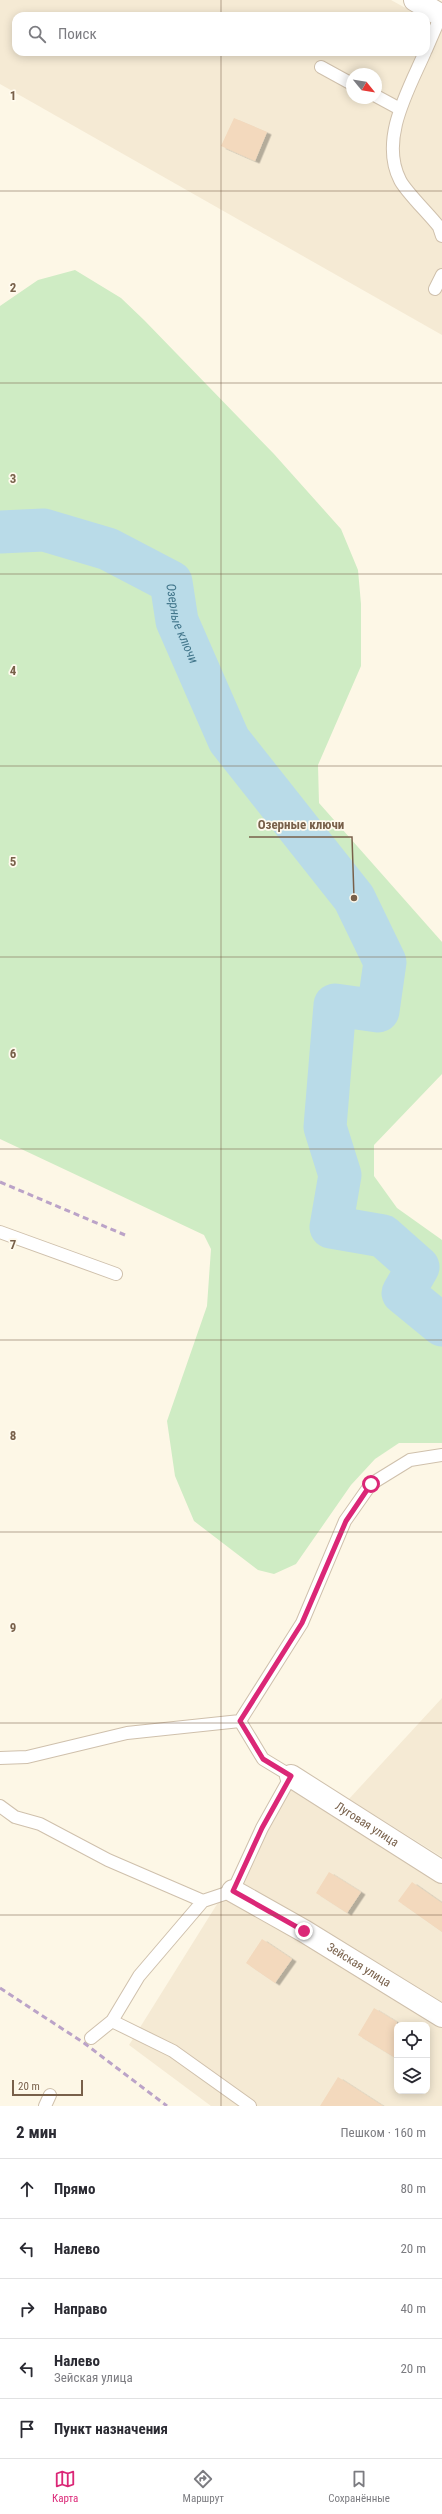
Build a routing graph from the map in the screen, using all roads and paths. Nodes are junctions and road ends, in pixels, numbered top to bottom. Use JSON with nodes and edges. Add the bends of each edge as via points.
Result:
{"nodes":[{"id":1,"x":415,"y":0,"type":"edge"},
{"id":2,"x":441,"y":15,"type":"edge"},
{"id":3,"x":430,"y":41,"type":"edge"},
{"id":4,"x":424,"y":56,"type":"edge"},
{"id":5,"x":321,"y":67,"type":"dead end"},
{"id":6,"x":346,"y":81,"type":"edge"},
{"id":7,"x":382,"y":99,"type":"edge"},
{"id":8,"x":400,"y":109,"type":"junction"},
{"id":9,"x":442,"y":236,"type":"edge"},
{"id":10,"x":442,"y":275,"type":"edge"},
{"id":11,"x":435,"y":289,"type":"dead end"},
{"id":12,"x":0,"y":1232,"type":"edge"},
{"id":13,"x":116,"y":1274,"type":"dead end"},
{"id":14,"x":442,"y":1455,"type":"edge"},
{"id":15,"x":240,"y":1721,"type":"junction"},
{"id":16,"x":0,"y":1758,"type":"edge"},
{"id":17,"x":291,"y":1776,"type":"junction"},
{"id":18,"x":0,"y":1806,"type":"edge"},
{"id":19,"x":442,"y":1872,"type":"edge"},
{"id":20,"x":233,"y":1891,"type":"junction"},
{"id":21,"x":203,"y":1901,"type":"junction"},
{"id":22,"x":442,"y":2016,"type":"edge"},
{"id":23,"x":112,"y":2021,"type":"junction"},
{"id":24,"x":91,"y":2038,"type":"dead end"},
{"id":25,"x":50,"y":2095,"type":"dead end"},
{"id":26,"x":45,"y":2106,"type":"edge"},
{"id":27,"x":250,"y":2106,"type":"edge"}],
"edges":[{"from":1,"to":2,"type":"street"},
{"from":2,"to":3,"type":"lane"},
{"from":4,"to":8,"type":"lane"},
{"from":5,"to":6,"type":"lane"},
{"from":7,"to":8,"type":"lane"},
{"from":8,"to":9,"type":"lane","via":[[394,136],[394,157],[400,180],[439,227]]},
{"from":10,"to":11,"type":"lane"},
{"from":12,"to":13,"type":"lane"},
{"from":14,"to":15,"type":"lane","via":[[410,1460],[371,1484],[346,1521],[302,1623]]},
{"from":15,"to":16,"type":"lane","via":[[127,1733],[27,1757]]},
{"from":15,"to":17,"type":"lane","via":[[263,1759]]},
{"from":17,"to":19,"type":"street","name":"Луговая улица"},
{"from":17,"to":20,"type":"lane","via":[[262,1828]]},
{"from":18,"to":21,"type":"lane","via":[[15,1817],[40,1824],[108,1860]]},
{"from":20,"to":21,"type":"lane"},
{"from":20,"to":22,"type":"street","name":"Зейская улица","via":[[304,1931]]},
{"from":21,"to":23,"type":"lane","via":[[139,1976]]},
{"from":23,"to":24,"type":"lane"},
{"from":23,"to":27,"type":"lane","via":[[173,2051]]},
{"from":25,"to":26,"type":"lane"}]}
